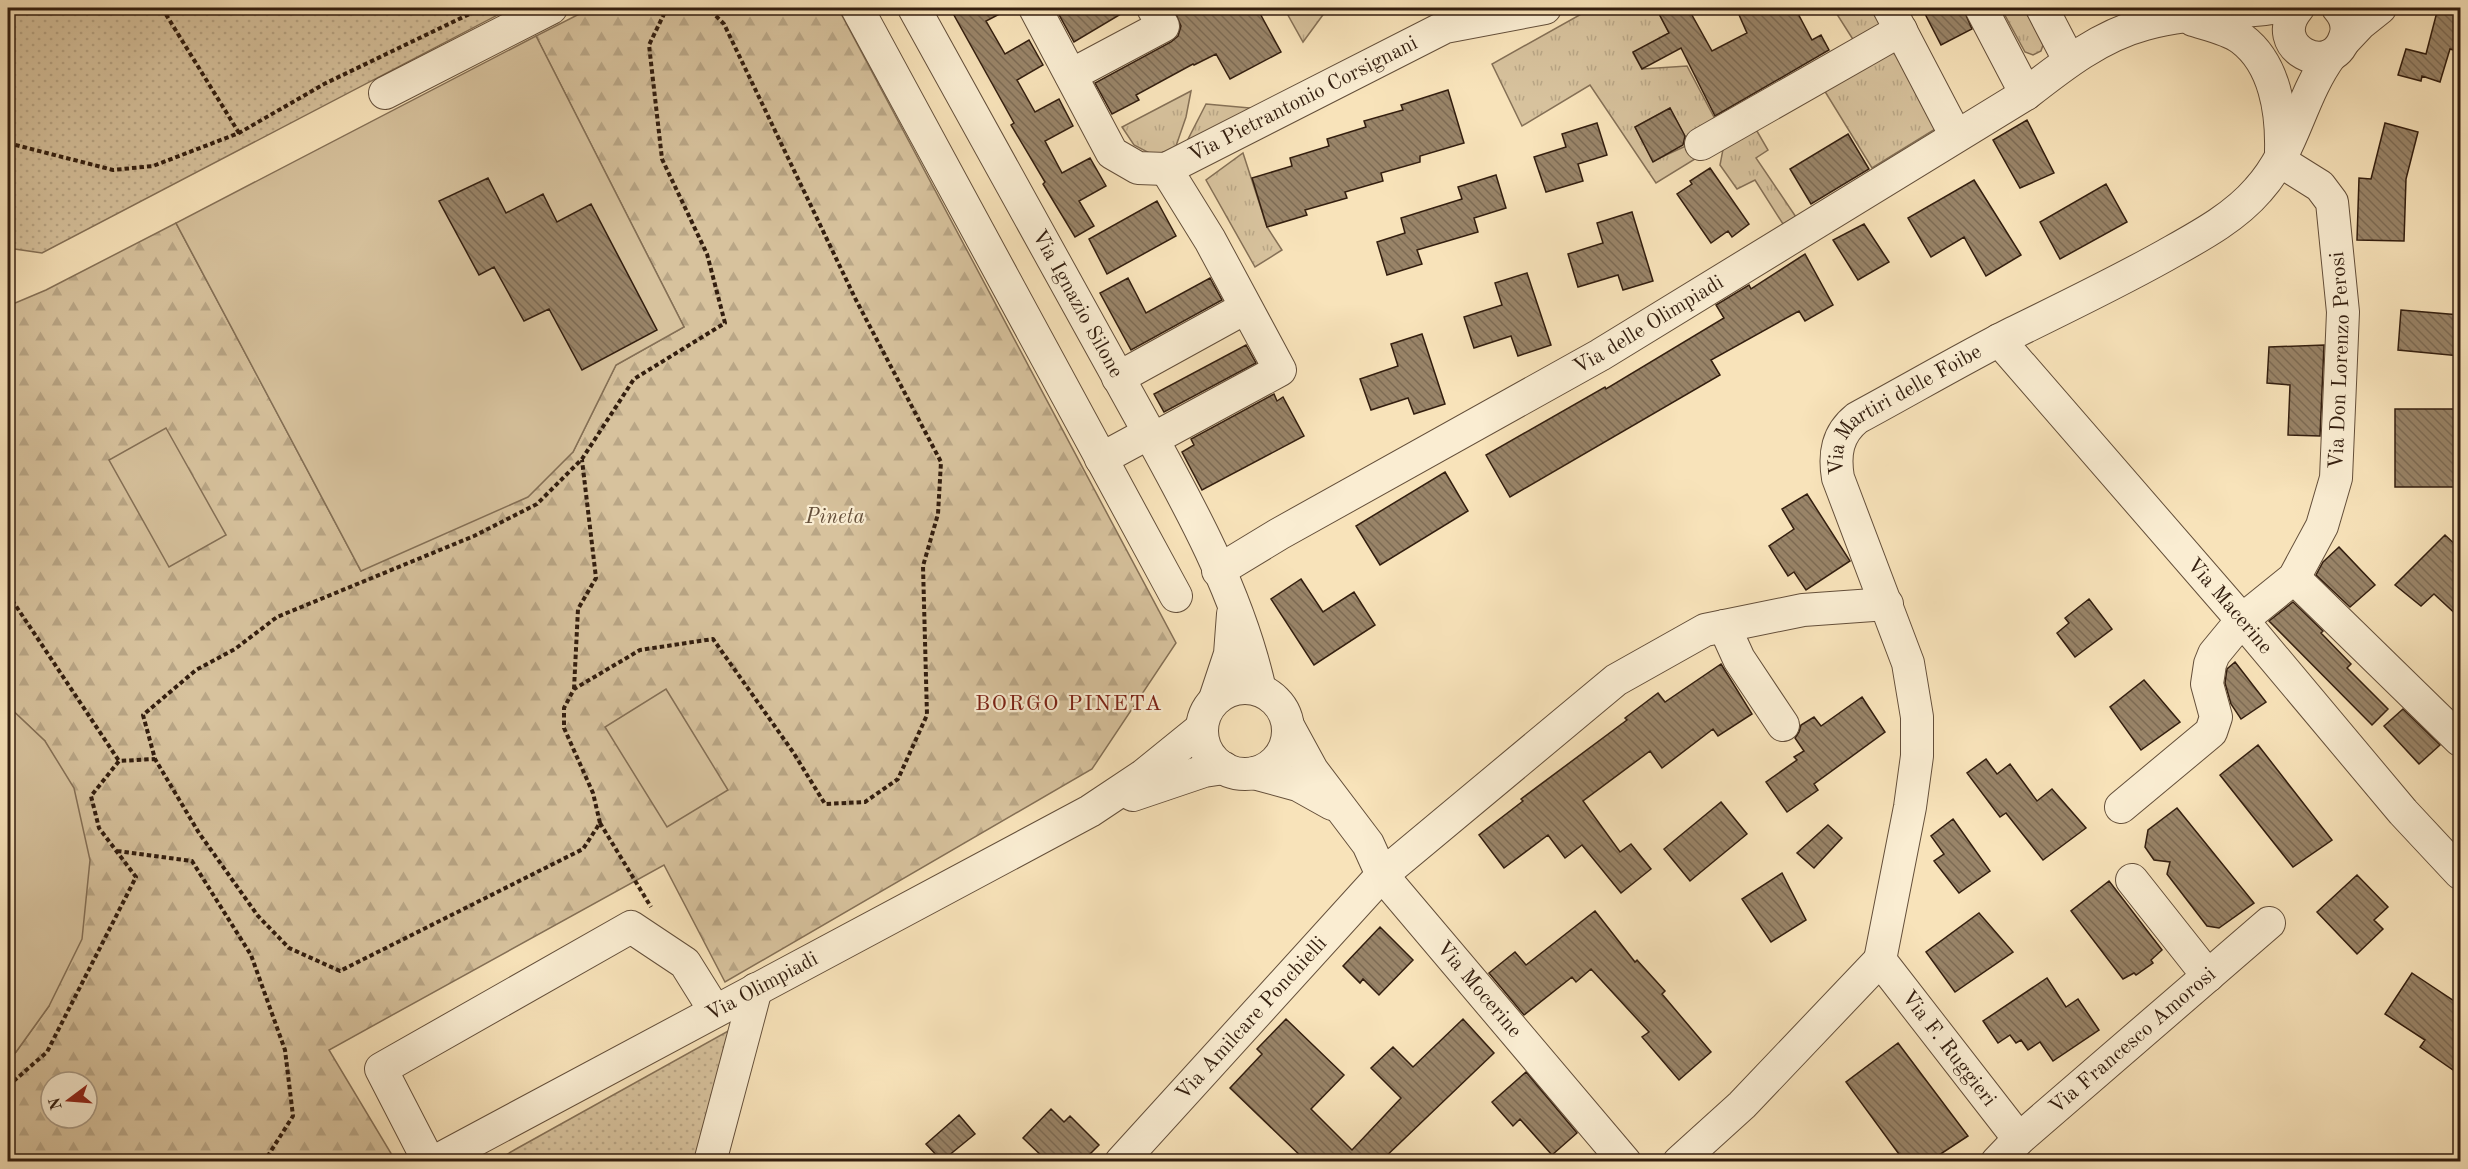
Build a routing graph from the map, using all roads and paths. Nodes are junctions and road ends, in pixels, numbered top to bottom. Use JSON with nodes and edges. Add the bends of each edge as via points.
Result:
{"nodes":[{"id":1,"x":162,"y":8,"type":"edge"},
{"id":2,"x":482,"y":8,"type":"edge"},
{"id":3,"x":550,"y":8,"type":"edge"},
{"id":4,"x":670,"y":8,"type":"edge"},
{"id":5,"x":708,"y":8,"type":"edge"},
{"id":6,"x":857,"y":8,"type":"edge"},
{"id":7,"x":914,"y":8,"type":"edge"},
{"id":8,"x":1035,"y":8,"type":"edge"},
{"id":9,"x":1153,"y":8,"type":"edge"},
{"id":10,"x":1545,"y":8,"type":"edge"},
{"id":11,"x":1981,"y":8,"type":"edge"},
{"id":12,"x":2042,"y":8,"type":"edge"},
{"id":13,"x":2338,"y":8,"type":"edge"},
{"id":14,"x":2348,"y":8,"type":"edge"},
{"id":15,"x":2356,"y":8,"type":"edge"},
{"id":16,"x":2380,"y":8,"type":"edge"},
{"id":17,"x":2202,"y":12,"type":"edge"},
{"id":18,"x":1895,"y":19,"type":"edge"},
{"id":19,"x":2280,"y":21,"type":"edge"},
{"id":20,"x":2338,"y":48,"type":"junction"},
{"id":21,"x":942,"y":57,"type":"junction"},
{"id":22,"x":2069,"y":60,"type":"junction"},
{"id":23,"x":1071,"y":75,"type":"junction"},
{"id":24,"x":897,"y":81,"type":"junction"},
{"id":25,"x":385,"y":93,"type":"dead end"},
{"id":26,"x":2026,"y":94,"type":"junction"},
{"id":27,"x":2302,"y":106,"type":"junction"},
{"id":28,"x":239,"y":134,"type":"junction"},
{"id":29,"x":1956,"y":136,"type":"junction"},
{"id":30,"x":8,"y":143,"type":"edge"},
{"id":31,"x":1701,"y":144,"type":"dead end"},
{"id":32,"x":2280,"y":161,"type":"junction"},
{"id":33,"x":1166,"y":169,"type":"junction"},
{"id":34,"x":1245,"y":308,"type":"junction"},
{"id":35,"x":1999,"y":340,"type":"junction"},
{"id":36,"x":1118,"y":378,"type":"junction"},
{"id":37,"x":1151,"y":436,"type":"junction"},
{"id":38,"x":582,"y":459,"type":"junction"},
{"id":39,"x":1101,"y":459,"type":"junction"},
{"id":40,"x":1218,"y":571,"type":"junction"},
{"id":41,"x":2294,"y":578,"type":"junction"},
{"id":42,"x":8,"y":594,"type":"edge"},
{"id":43,"x":1176,"y":596,"type":"dead end"},
{"id":44,"x":1233,"y":604,"type":"junction"},
{"id":45,"x":1887,"y":604,"type":"junction"},
{"id":46,"x":2242,"y":620,"type":"junction"},
{"id":47,"x":1724,"y":626,"type":"junction"},
{"id":48,"x":574,"y":689,"type":"junction"},
{"id":49,"x":1260,"y":690,"type":"junction"},
{"id":50,"x":1215,"y":699,"type":"junction"},
{"id":51,"x":1783,"y":725,"type":"dead end"},
{"id":52,"x":1288,"y":726,"type":"junction"},
{"id":53,"x":1202,"y":728,"type":"junction"},
{"id":54,"x":2460,"y":740,"type":"edge"},
{"id":55,"x":155,"y":759,"type":"junction"},
{"id":56,"x":119,"y":761,"type":"junction"},
{"id":57,"x":1224,"y":768,"type":"junction"},
{"id":58,"x":1254,"y":773,"type":"junction"},
{"id":59,"x":2121,"y":807,"type":"dead end"},
{"id":60,"x":1090,"y":811,"type":"junction"},
{"id":61,"x":1343,"y":811,"type":"junction"},
{"id":62,"x":600,"y":823,"type":"junction"},
{"id":63,"x":116,"y":851,"type":"junction"},
{"id":64,"x":2460,"y":873,"type":"edge"},
{"id":65,"x":1382,"y":875,"type":"junction"},
{"id":66,"x":2132,"y":880,"type":"dead end"},
{"id":67,"x":655,"y":913,"type":"dead end"},
{"id":68,"x":2269,"y":923,"type":"dead end"},
{"id":69,"x":1880,"y":960,"type":"junction"},
{"id":70,"x":2208,"y":976,"type":"junction"},
{"id":71,"x":756,"y":989,"type":"junction"},
{"id":72,"x":715,"y":1011,"type":"junction"},
{"id":73,"x":8,"y":1086,"type":"edge"},
{"id":74,"x":2019,"y":1139,"type":"junction"},
{"id":75,"x":264,"y":1161,"type":"edge"},
{"id":76,"x":431,"y":1161,"type":"edge"},
{"id":77,"x":710,"y":1161,"type":"edge"},
{"id":78,"x":1121,"y":1161,"type":"edge"},
{"id":79,"x":1625,"y":1161,"type":"edge"},
{"id":80,"x":1679,"y":1161,"type":"edge"},
{"id":81,"x":1997,"y":1161,"type":"edge"}],
"edges":[{"from":1,"to":28,"type":"path"},
{"from":2,"to":28,"type":"path","via":[[324,84]]},
{"from":3,"to":25,"type":"street"},
{"from":4,"to":38,"type":"path","via":[[649,45],[662,159],[707,254],[725,323],[634,379]]},
{"from":5,"to":48,"type":"path","via":[[724,24],[856,300],[941,462],[938,514],[922,566],[927,715],[898,780],[865,802],[825,804],[713,639],[640,650]]},
{"from":6,"to":24,"type":"street"},
{"from":7,"to":21,"type":"street","name":"Via Ignazio Silone"},
{"from":8,"to":23,"type":"street"},
{"from":9,"to":23,"type":"street","via":[[1163,26]]},
{"from":10,"to":33,"type":"street","name":"Via Pietrantonio Corsignani","via":[[1445,27]]},
{"from":11,"to":26,"type":"street"},
{"from":12,"to":22,"type":"street"},
{"from":13,"to":20,"type":"street","via":[[2346,22]]},
{"from":14,"to":15,"type":"street"},
{"from":16,"to":20,"type":"street","name":"Via Martiri delle Foibe"},
{"from":17,"to":19,"type":"street","name":"Via delle Olimpiadi"},
{"from":17,"to":22,"type":"street","name":"Via delle Olimpiadi","via":[[2114,35]]},
{"from":17,"to":32,"type":"street","via":[[2217,27],[2241,38],[2260,59],[2276,92],[2282,124]]},
{"from":18,"to":29,"type":"street"},
{"from":18,"to":31,"type":"street"},
{"from":19,"to":20,"type":"street","via":[[2305,56],[2322,58]]},
{"from":19,"to":27,"type":"street","name":"Via Martiri delle Foibe","via":[[2300,71]]},
{"from":20,"to":27,"type":"street","name":"Via Martiri delle Foibe","via":[[2321,69]]},
{"from":21,"to":24,"type":"street"},
{"from":21,"to":36,"type":"street","name":"Via Ignazio Silone"},
{"from":22,"to":26,"type":"street","name":"Via delle Olimpiadi"},
{"from":23,"to":33,"type":"street","via":[[1112,153],[1138,168]]},
{"from":24,"to":39,"type":"street"},
{"from":26,"to":29,"type":"street","name":"Via delle Olimpiadi"},
{"from":27,"to":32,"type":"street","name":"Via Martiri delle Foibe"},
{"from":28,"to":30,"type":"path","via":[[153,166],[113,170]]},
{"from":29,"to":40,"type":"street","name":"Via delle Olimpiadi","via":[[1600,355]]},
{"from":32,"to":35,"type":"street","name":"Via Martiri delle Foibe","via":[[2258,191],[2194,239]]},
{"from":32,"to":41,"type":"street","name":"Via Don Lorenzo Perosi","via":[[2320,186],[2332,202],[2343,312],[2336,478],[2322,526]]},
{"from":33,"to":34,"type":"street","via":[[1210,240]]},
{"from":34,"to":36,"type":"street"},
{"from":34,"to":37,"type":"street","via":[[1280,370]]},
{"from":35,"to":45,"type":"street","name":"Via Martiri delle Foibe","via":[[1857,418],[1840,439],[1836,458],[1838,478]]},
{"from":35,"to":46,"type":"street","name":"Via Macerine"},
{"from":36,"to":37,"type":"street","name":"Via Ignazio Silone"},
{"from":37,"to":39,"type":"street"},
{"from":37,"to":40,"type":"street","name":"Via Ignazio Silone"},
{"from":38,"to":48,"type":"path","via":[[596,578],[578,609]]},
{"from":38,"to":55,"type":"path","via":[[537,504],[474,536],[277,617],[235,650],[196,670],[143,715]]},
{"from":39,"to":43,"type":"street"},
{"from":40,"to":44,"type":"street","name":"Via Ignazio Silone"},
{"from":41,"to":46,"type":"street","name":"Via Don Lorenzo Perosi"},
{"from":41,"to":54,"type":"street"},
{"from":42,"to":56,"type":"path"},
{"from":44,"to":49,"type":"street","name":"Via Ignazio Silone"},
{"from":44,"to":50,"type":"street","name":"Via Ignazio Silone","via":[[1230,654]]},
{"from":45,"to":47,"type":"street","name":"Via Amilcare Ponchielli","via":[[1803,610]]},
{"from":45,"to":69,"type":"street","name":"Via Martiri delle Foibe","via":[[1912,680],[1918,748],[1902,856]]},
{"from":46,"to":59,"type":"street","name":"Via Don Lorenzo Perosi","via":[[2210,664],[2207,684],[2216,717],[2211,732]]},
{"from":46,"to":64,"type":"street","name":"Via Macerine","via":[[2403,812]]},
{"from":47,"to":51,"type":"street","via":[[1739,659]]},
{"from":47,"to":65,"type":"street","name":"Via Amilcare Ponchielli","via":[[1705,630],[1616,680]]},
{"from":48,"to":62,"type":"path","via":[[564,708],[564,728],[593,793]]},
{"from":49,"to":50,"type":"street","via":[[1236,688]]},
{"from":49,"to":52,"type":"street","via":[[1279,704]]},
{"from":50,"to":53,"type":"street"},
{"from":52,"to":58,"type":"street","via":[[1284,750],[1266,768]]},
{"from":52,"to":61,"type":"street","name":"Via Mocerine","via":[[1312,770]]},
{"from":53,"to":57,"type":"street","via":[[1208,751]]},
{"from":53,"to":60,"type":"street","name":"Via Olimpiadi","via":[[1144,775]]},
{"from":55,"to":56,"type":"path"},
{"from":55,"to":62,"type":"path","via":[[199,833],[258,916],[289,948],[340,971],[583,849]]},
{"from":56,"to":63,"type":"path","via":[[91,796],[99,828]]},
{"from":57,"to":58,"type":"street"},
{"from":57,"to":60,"type":"street","name":"Via Olimpiadi","via":[[1167,782]]},
{"from":58,"to":61,"type":"street","name":"Via Mocerine","via":[[1298,785]]},
{"from":60,"to":71,"type":"street","name":"Via Olimpiadi"},
{"from":61,"to":65,"type":"street","name":"Via Mocerine","via":[[1368,844]]},
{"from":62,"to":67,"type":"path"},
{"from":63,"to":73,"type":"path","via":[[136,877],[47,1052]]},
{"from":63,"to":75,"type":"path","via":[[192,861],[251,955],[285,1050],[293,1116]]},
{"from":65,"to":78,"type":"street","name":"Via Amilcare Ponchielli"},
{"from":65,"to":79,"type":"street","name":"Via Mocerine"},
{"from":66,"to":70,"type":"street"},
{"from":68,"to":70,"type":"street","name":"Via Francesco Amorosi"},
{"from":69,"to":74,"type":"street","name":"Via F. Ruggieri"},
{"from":69,"to":80,"type":"street","via":[[1742,1105]]},
{"from":70,"to":74,"type":"street","name":"Via Francesco Amorosi"},
{"from":71,"to":72,"type":"street","name":"Via Olimpiadi"},
{"from":71,"to":77,"type":"street"},
{"from":72,"to":76,"type":"street","name":"Via Olimpiadi"},
{"from":72,"to":76,"type":"street","via":[[685,963],[631,927],[381,1069]]},
{"from":74,"to":81,"type":"street","name":"Via Francesco Amorosi"}]}
